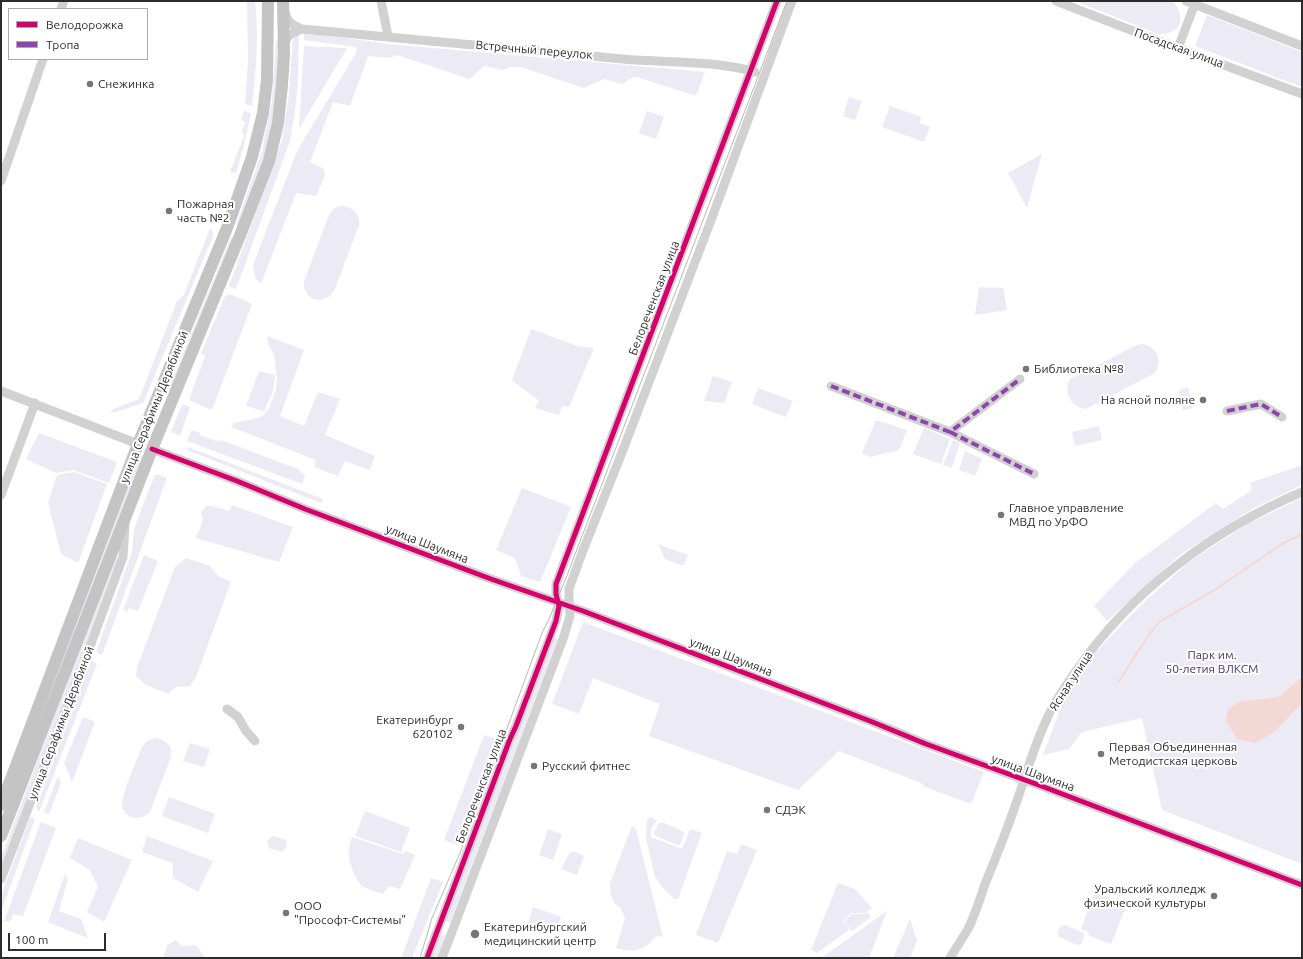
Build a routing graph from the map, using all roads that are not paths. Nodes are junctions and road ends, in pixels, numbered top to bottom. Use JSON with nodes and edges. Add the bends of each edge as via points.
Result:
{"nodes":[{"id":1,"x":261,"y":1,"type":"edge"},
{"id":2,"x":268,"y":1,"type":"edge"},
{"id":3,"x":381,"y":1,"type":"edge"},
{"id":4,"x":777,"y":1,"type":"edge"},
{"id":5,"x":792,"y":1,"type":"edge"},
{"id":6,"x":1056,"y":1,"type":"edge"},
{"id":7,"x":1186,"y":1,"type":"edge"},
{"id":8,"x":1195,"y":3,"type":"edge"},
{"id":9,"x":284,"y":4,"type":"edge"},
{"id":10,"x":268,"y":28,"type":"junction"},
{"id":11,"x":284,"y":29,"type":"junction"},
{"id":12,"x":302,"y":29,"type":"junction"},
{"id":13,"x":388,"y":36,"type":"junction"},
{"id":14,"x":284,"y":46,"type":"junction"},
{"id":15,"x":1302,"y":46,"type":"edge"},
{"id":16,"x":1178,"y":48,"type":"junction"},
{"id":17,"x":43,"y":60,"type":"edge"},
{"id":18,"x":751,"y":71,"type":"junction"},
{"id":19,"x":764,"y":75,"type":"junction"},
{"id":20,"x":1302,"y":94,"type":"edge"},
{"id":21,"x":1,"y":181,"type":"edge"},
{"id":22,"x":1020,"y":379,"type":"dead end"},
{"id":23,"x":831,"y":386,"type":"dead end"},
{"id":24,"x":1,"y":391,"type":"edge"},
{"id":25,"x":35,"y":403,"type":"junction"},
{"id":26,"x":1227,"y":411,"type":"dead end"},
{"id":27,"x":1282,"y":416,"type":"dead end"},
{"id":28,"x":950,"y":432,"type":"junction"},
{"id":29,"x":138,"y":444,"type":"junction"},
{"id":30,"x":152,"y":449,"type":"junction"},
{"id":31,"x":1034,"y":474,"type":"dead end"},
{"id":32,"x":1302,"y":492,"type":"edge"},
{"id":33,"x":1,"y":495,"type":"edge"},
{"id":34,"x":125,"y":518,"type":"junction"},
{"id":35,"x":559,"y":603,"type":"junction"},
{"id":36,"x":570,"y":607,"type":"junction"},
{"id":37,"x":227,"y":709,"type":"dead end"},
{"id":38,"x":255,"y":741,"type":"dead end"},
{"id":39,"x":1024,"y":779,"type":"junction"},
{"id":40,"x":1,"y":805,"type":"edge"},
{"id":41,"x":1,"y":836,"type":"edge"},
{"id":42,"x":1,"y":880,"type":"edge"},
{"id":43,"x":1302,"y":885,"type":"edge"},
{"id":44,"x":427,"y":958,"type":"edge"},
{"id":45,"x":442,"y":958,"type":"edge"},
{"id":46,"x":950,"y":958,"type":"edge"}],
"edges":[{"from":1,"to":10,"type":"main road"},
{"from":2,"to":10,"type":"main road","name":"улица Серафимы Дерябиной"},
{"from":3,"to":13,"type":"street"},
{"from":4,"to":18,"type":"street","name":"Белореченская улица"},
{"from":5,"to":19,"type":"street","name":"Белореченская улица"},
{"from":6,"to":16,"type":"street","name":"Посадская улица"},
{"from":7,"to":8,"type":"street"},
{"from":8,"to":15,"type":"street"},
{"from":8,"to":16,"type":"street"},
{"from":9,"to":11,"type":"main road","name":"улица Серафимы Дерябиной"},
{"from":9,"to":12,"type":"street","via":[[288,21]]},
{"from":10,"to":11,"type":"street"},
{"from":10,"to":29,"type":"main road","name":"улица Серафимы Дерябиной","via":[[267,80],[263,113],[252,157],[227,228]]},
{"from":11,"to":14,"type":"main road","name":"улица Серафимы Дерябиной"},
{"from":12,"to":13,"type":"street","name":"Встречный переулок"},
{"from":12,"to":14,"type":"street","via":[[289,35]]},
{"from":13,"to":18,"type":"street","name":"Встречный переулок","via":[[637,60],[711,64]]},
{"from":14,"to":30,"type":"main road","name":"улица Серафимы Дерябиной","via":[[278,123],[269,161]]},
{"from":16,"to":20,"type":"street","name":"Посадская улица"},
{"from":17,"to":21,"type":"street"},
{"from":18,"to":19,"type":"street","name":"Встречный переулок"},
{"from":18,"to":35,"type":"street","name":"Белореченская улица","via":[[556,584]]},
{"from":19,"to":36,"type":"street","name":"Белореченская улица","via":[[582,553],[569,589]]},
{"from":22,"to":28,"type":"street"},
{"from":23,"to":28,"type":"street"},
{"from":24,"to":25,"type":"street"},
{"from":25,"to":29,"type":"street"},
{"from":25,"to":33,"type":"street"},
{"from":26,"to":27,"type":"street","via":[[1261,404]]},
{"from":28,"to":31,"type":"street"},
{"from":29,"to":30,"type":"main road","name":"улица Шаумяна"},
{"from":29,"to":40,"type":"main road","name":"улица Серафимы Дерябиной"},
{"from":30,"to":34,"type":"main road","name":"улица Серафимы Дерябиной"},
{"from":30,"to":35,"type":"street","name":"улица Шаумяна"},
{"from":32,"to":39,"type":"street","name":"Ясная улица","via":[[1221,534],[1184,559],[1110,626],[1062,691],[1046,720]]},
{"from":34,"to":41,"type":"main road","name":"улица Серафимы Дерябиной"},
{"from":34,"to":42,"type":"street","name":"улица Серафимы Дерябиной","via":[[123,557]]},
{"from":35,"to":36,"type":"street","name":"улица Шаумяна"},
{"from":35,"to":44,"type":"street","name":"Белореченская улица","via":[[556,621]]},
{"from":36,"to":39,"type":"street","name":"улица Шаумяна"},
{"from":36,"to":45,"type":"street","name":"Белореченская улица","via":[[563,639]]},
{"from":37,"to":38,"type":"street","via":[[238,717]]},
{"from":39,"to":43,"type":"street","name":"улица Шаумяна"},
{"from":39,"to":46,"type":"street","name":"Ясная улица","via":[[968,928]]}]}
